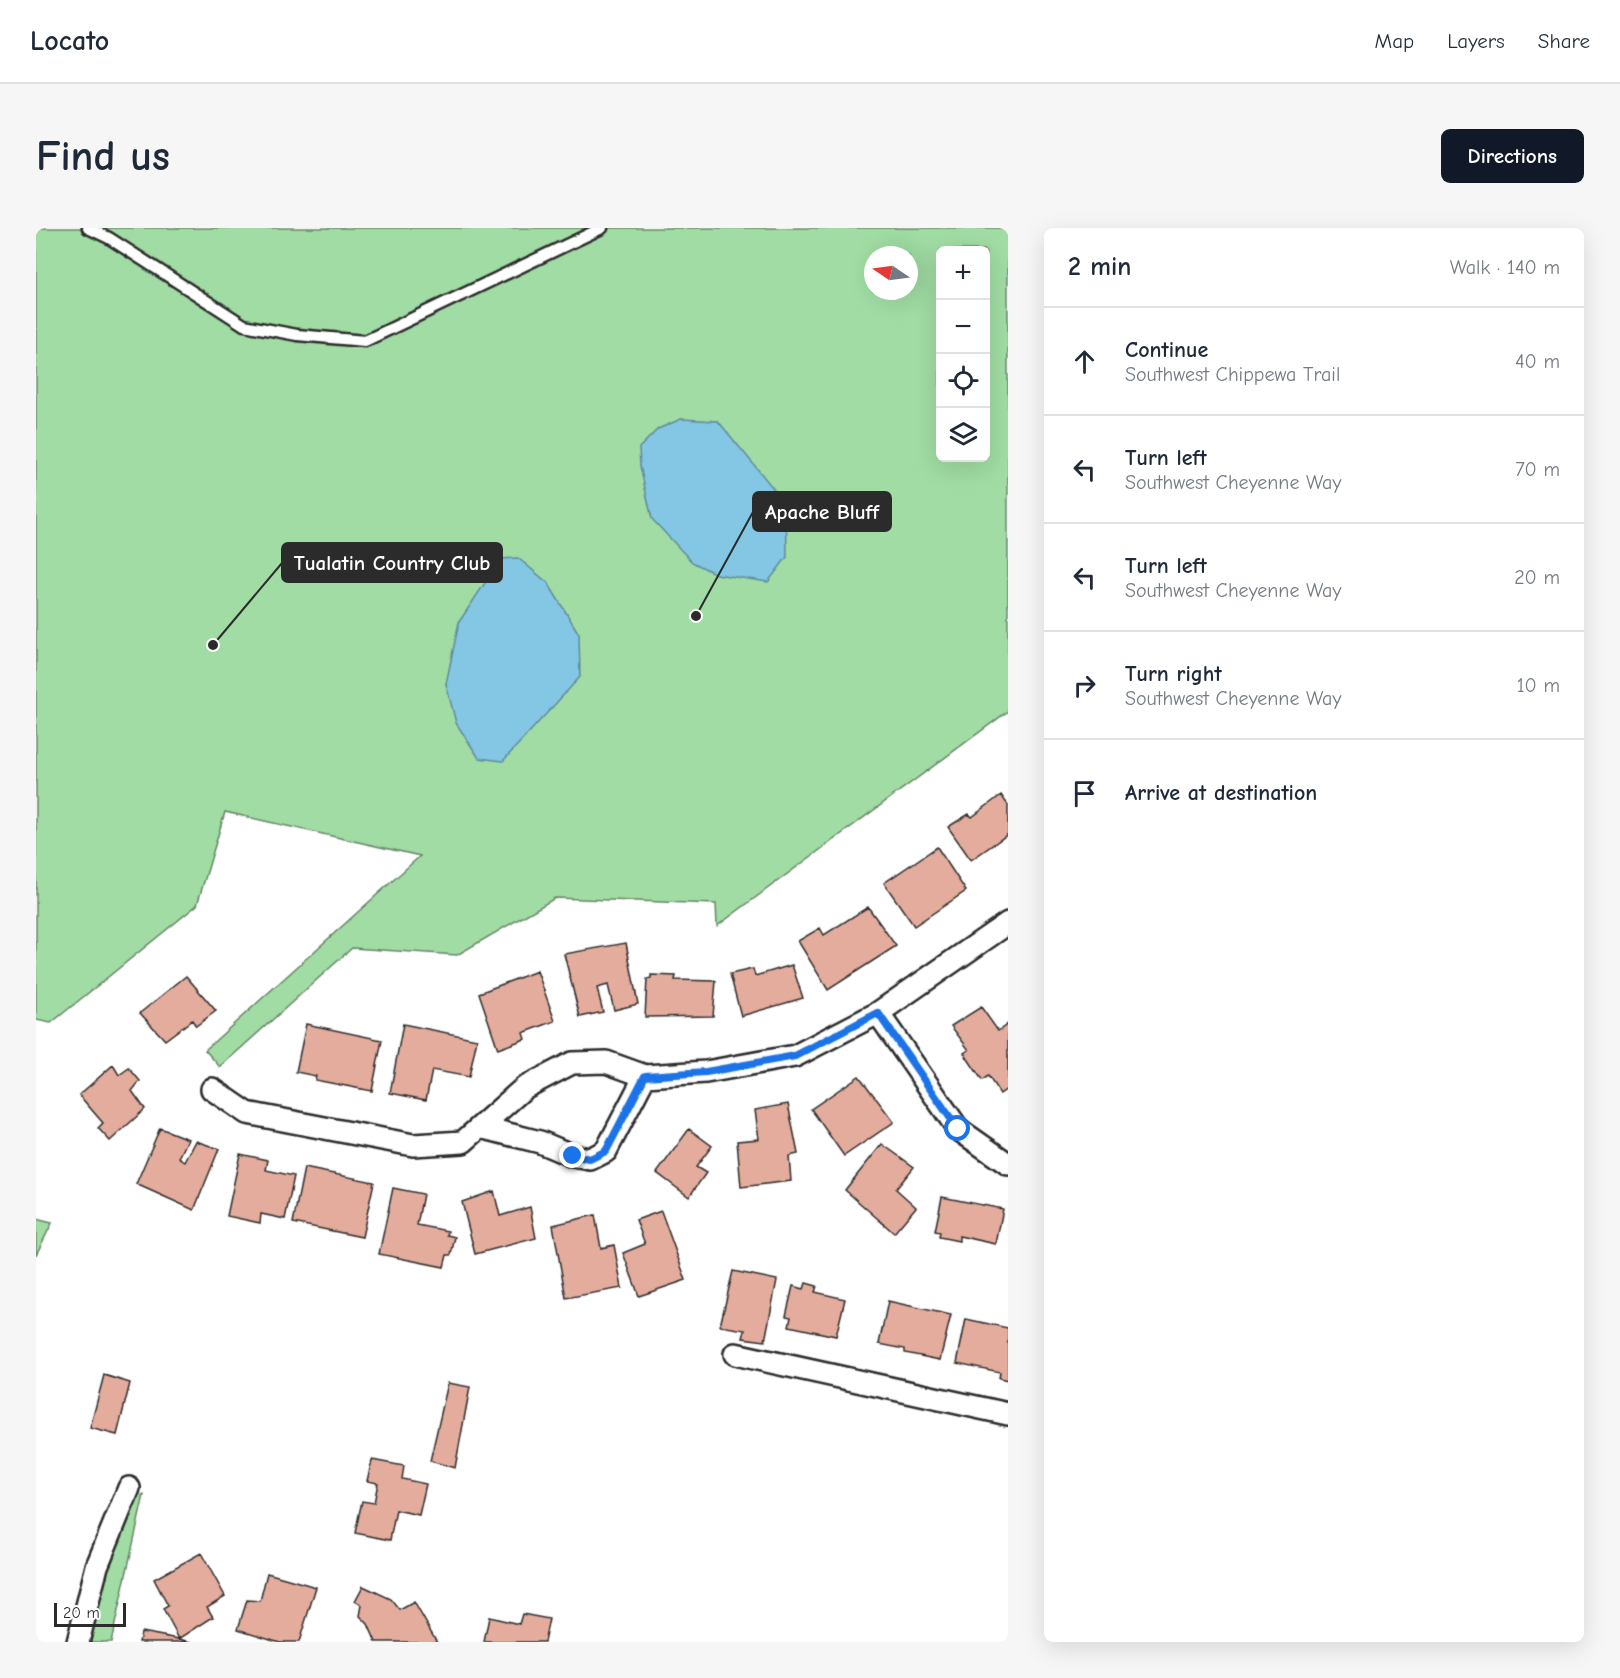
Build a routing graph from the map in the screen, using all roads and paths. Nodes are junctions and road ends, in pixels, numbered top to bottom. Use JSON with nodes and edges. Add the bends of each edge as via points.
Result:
{"nodes":[{"id":1,"x":88,"y":228,"type":"edge"},
{"id":2,"x":602,"y":228,"type":"edge"},
{"id":3,"x":1008,"y":923,"type":"edge"},
{"id":4,"x":878,"y":1013,"type":"junction"},
{"id":5,"x":645,"y":1076,"type":"junction"},
{"id":6,"x":212,"y":1089,"type":"dead end"},
{"id":7,"x":480,"y":1127,"type":"junction"},
{"id":8,"x":1008,"y":1164,"type":"edge"},
{"id":9,"x":735,"y":1354,"type":"dead end"},
{"id":10,"x":1008,"y":1414,"type":"edge"},
{"id":11,"x":129,"y":1488,"type":"dead end"},
{"id":12,"x":78,"y":1642,"type":"edge"}],
"edges":[{"from":1,"to":2,"type":"lane","via":[[244,325],[365,341]]},
{"from":3,"to":4,"type":"street"},
{"from":4,"to":5,"type":"street","via":[[795,1056],[706,1072]]},
{"from":4,"to":8,"type":"street","via":[[958,1129]]},
{"from":5,"to":7,"type":"street","via":[[606,1062],[572,1063],[524,1088]]},
{"from":5,"to":7,"type":"street","via":[[606,1151],[590,1159]]},
{"from":6,"to":7,"type":"street","via":[[247,1113],[413,1145],[463,1142]]},
{"from":9,"to":10,"type":"street"},
{"from":11,"to":12,"type":"street","via":[[97,1566]]}]}
